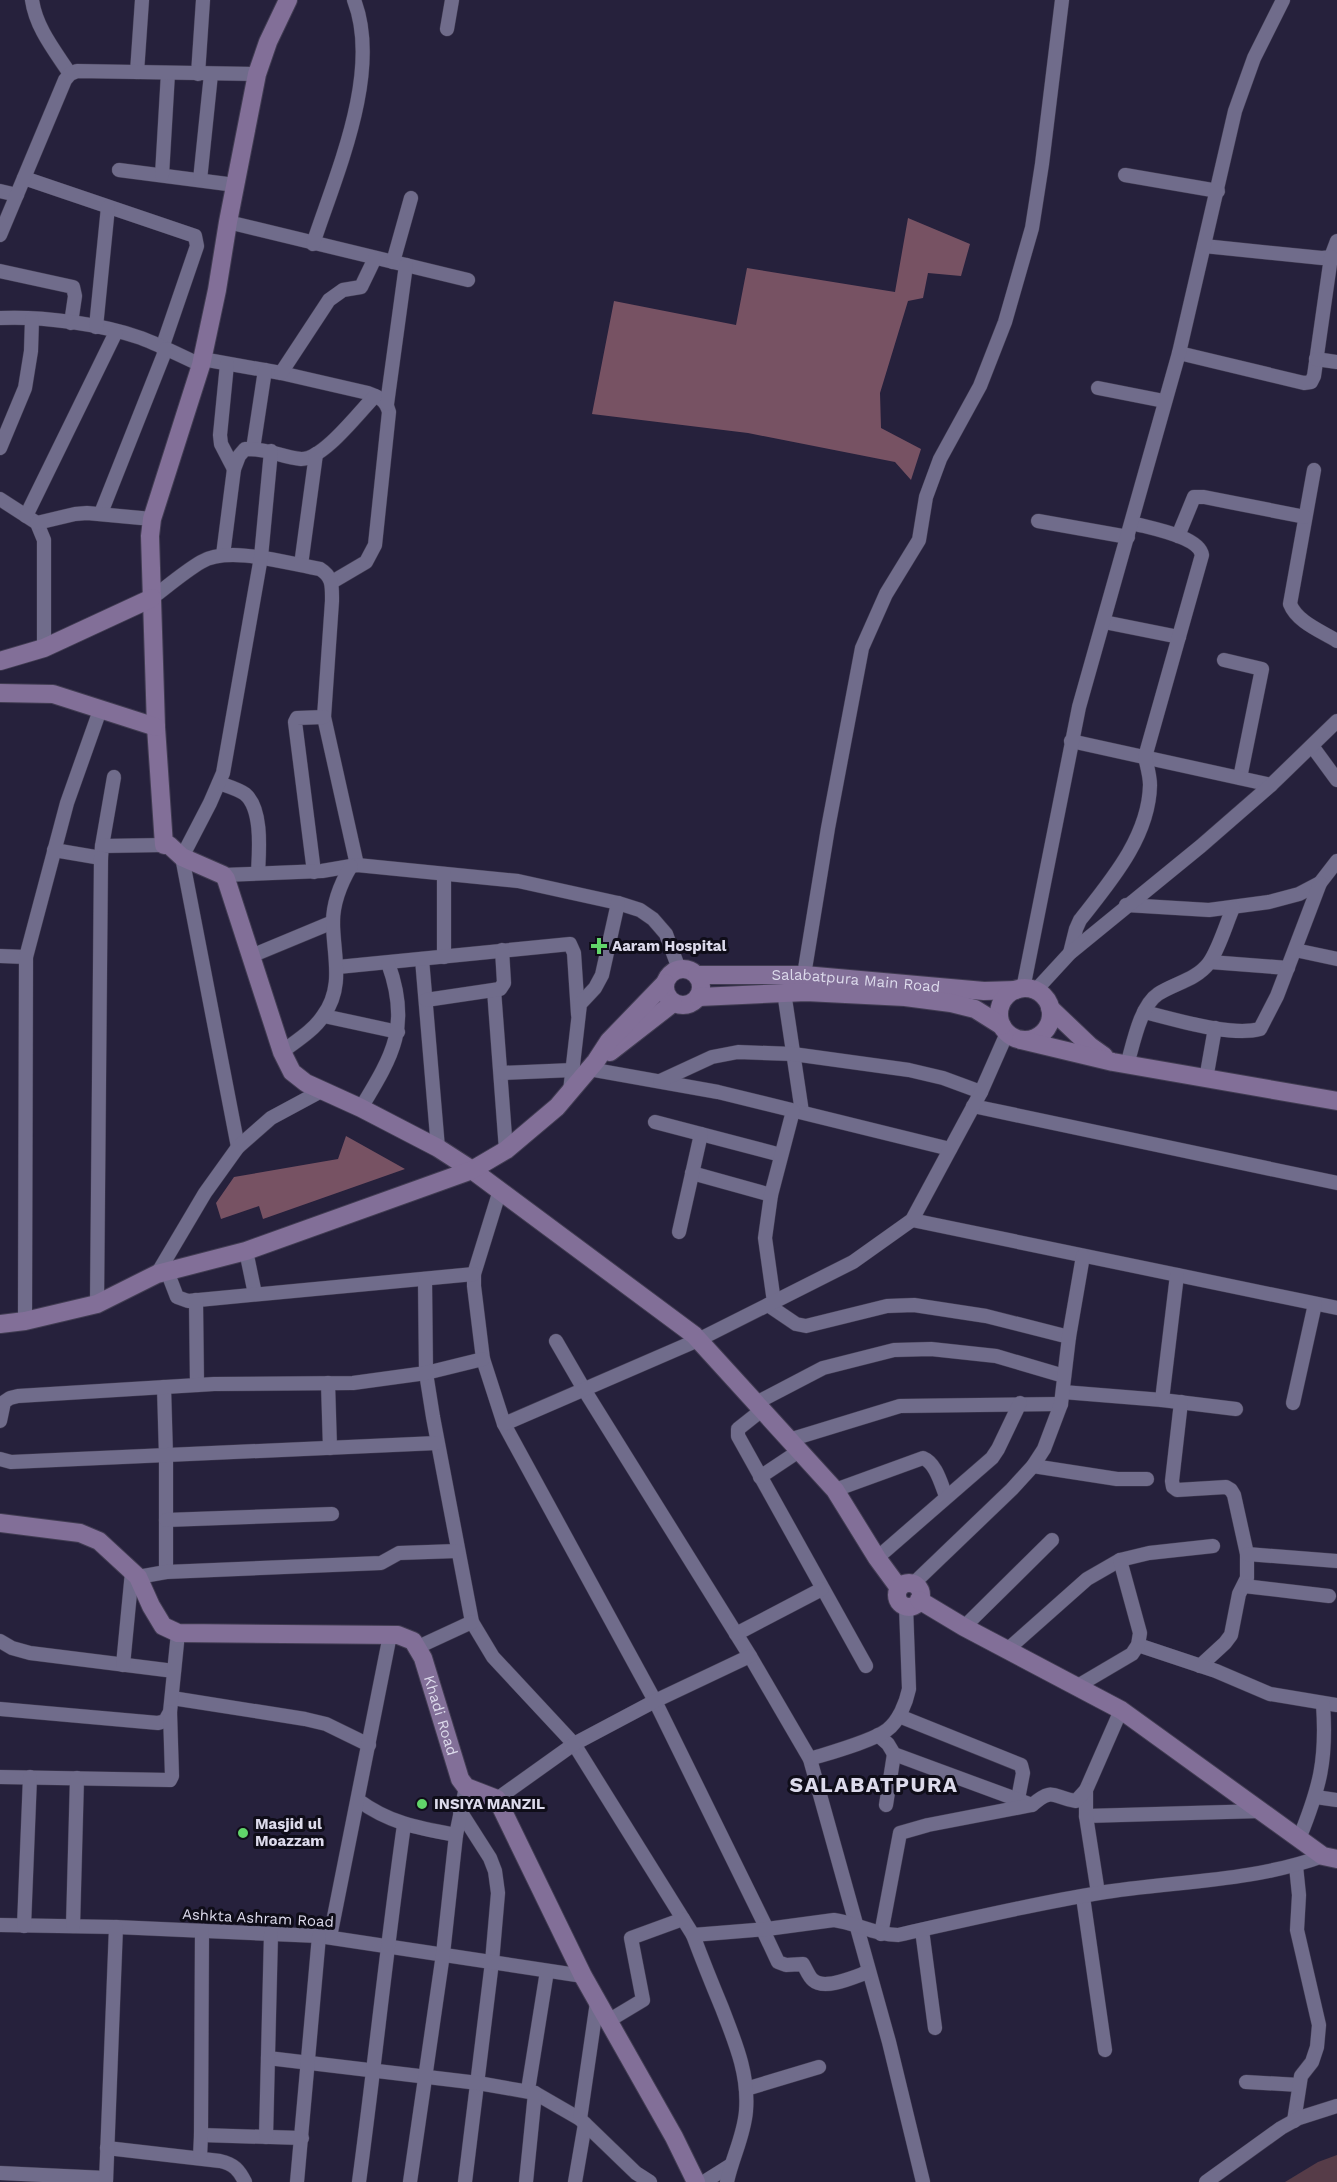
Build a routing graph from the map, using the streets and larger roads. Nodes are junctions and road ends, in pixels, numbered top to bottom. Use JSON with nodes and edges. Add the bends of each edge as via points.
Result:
{"nodes":[{"id":1,"x":32,"y":0,"type":"edge"},
{"id":2,"x":142,"y":0,"type":"edge"},
{"id":3,"x":203,"y":0,"type":"edge"},
{"id":4,"x":288,"y":0,"type":"edge"},
{"id":5,"x":354,"y":0,"type":"edge"},
{"id":6,"x":452,"y":0,"type":"edge"},
{"id":7,"x":1062,"y":0,"type":"edge"},
{"id":8,"x":1283,"y":0,"type":"edge"},
{"id":9,"x":447,"y":28,"type":"dead end"},
{"id":10,"x":137,"y":72,"type":"junction"},
{"id":11,"x":168,"y":73,"type":"junction"},
{"id":12,"x":70,"y":74,"type":"junction"},
{"id":13,"x":205,"y":74,"type":"junction"},
{"id":14,"x":257,"y":74,"type":"junction"},
{"id":15,"x":119,"y":170,"type":"dead end"},
{"id":16,"x":162,"y":175,"type":"junction"},
{"id":17,"x":1125,"y":176,"type":"dead end"},
{"id":18,"x":24,"y":178,"type":"junction"},
{"id":19,"x":200,"y":180,"type":"junction"},
{"id":20,"x":235,"y":185,"type":"junction"},
{"id":21,"x":1218,"y":190,"type":"junction"},
{"id":22,"x":0,"y":191,"type":"edge"},
{"id":23,"x":17,"y":195,"type":"junction"},
{"id":24,"x":411,"y":198,"type":"dead end"},
{"id":25,"x":108,"y":207,"type":"junction"},
{"id":26,"x":3,"y":220,"type":"edge"},
{"id":27,"x":228,"y":222,"type":"junction"},
{"id":28,"x":0,"y":235,"type":"edge"},
{"id":29,"x":1337,"y":241,"type":"edge"},
{"id":30,"x":314,"y":243,"type":"junction"},
{"id":31,"x":1204,"y":246,"type":"junction"},
{"id":32,"x":1331,"y":257,"type":"junction"},
{"id":33,"x":375,"y":258,"type":"junction"},
{"id":34,"x":399,"y":264,"type":"junction"},
{"id":35,"x":0,"y":271,"type":"edge"},
{"id":36,"x":468,"y":280,"type":"dead end"},
{"id":37,"x":0,"y":318,"type":"edge"},
{"id":38,"x":32,"y":319,"type":"junction"},
{"id":39,"x":71,"y":322,"type":"junction"},
{"id":40,"x":96,"y":327,"type":"junction"},
{"id":41,"x":116,"y":332,"type":"junction"},
{"id":42,"x":164,"y":348,"type":"junction"},
{"id":43,"x":1179,"y":353,"type":"junction"},
{"id":44,"x":1317,"y":359,"type":"junction"},
{"id":45,"x":201,"y":362,"type":"junction"},
{"id":46,"x":1337,"y":362,"type":"edge"},
{"id":47,"x":227,"y":364,"type":"junction"},
{"id":48,"x":266,"y":370,"type":"junction"},
{"id":49,"x":281,"y":373,"type":"junction"},
{"id":50,"x":1098,"y":388,"type":"dead end"},
{"id":51,"x":375,"y":396,"type":"junction"},
{"id":52,"x":1164,"y":401,"type":"junction"},
{"id":53,"x":387,"y":404,"type":"junction"},
{"id":54,"x":0,"y":448,"type":"edge"},
{"id":55,"x":253,"y":449,"type":"junction"},
{"id":56,"x":271,"y":451,"type":"junction"},
{"id":57,"x":316,"y":454,"type":"junction"},
{"id":58,"x":234,"y":469,"type":"junction"},
{"id":59,"x":1314,"y":470,"type":"dead end"},
{"id":60,"x":0,"y":499,"type":"edge"},
{"id":61,"x":101,"y":513,"type":"junction"},
{"id":62,"x":1305,"y":517,"type":"junction"},
{"id":63,"x":152,"y":519,"type":"junction"},
{"id":64,"x":31,"y":520,"type":"junction"},
{"id":65,"x":1038,"y":521,"type":"dead end"},
{"id":66,"x":1130,"y":530,"type":"junction"},
{"id":67,"x":1178,"y":536,"type":"junction"},
{"id":68,"x":223,"y":555,"type":"junction"},
{"id":69,"x":261,"y":557,"type":"junction"},
{"id":70,"x":301,"y":566,"type":"junction"},
{"id":71,"x":332,"y":582,"type":"junction"},
{"id":72,"x":152,"y":598,"type":"junction"},
{"id":73,"x":1104,"y":622,"type":"junction"},
{"id":74,"x":1179,"y":637,"type":"junction"},
{"id":75,"x":1337,"y":641,"type":"edge"},
{"id":76,"x":44,"y":648,"type":"junction"},
{"id":77,"x":1224,"y":660,"type":"dead end"},
{"id":78,"x":0,"y":661,"type":"edge"},
{"id":79,"x":0,"y":693,"type":"edge"},
{"id":80,"x":100,"y":710,"type":"junction"},
{"id":81,"x":324,"y":717,"type":"junction"},
{"id":82,"x":1337,"y":721,"type":"edge"},
{"id":83,"x":156,"y":727,"type":"junction"},
{"id":84,"x":1071,"y":741,"type":"junction"},
{"id":85,"x":1312,"y":746,"type":"junction"},
{"id":86,"x":1145,"y":757,"type":"junction"},
{"id":87,"x":114,"y":777,"type":"dead end"},
{"id":88,"x":1240,"y":778,"type":"junction"},
{"id":89,"x":1337,"y":780,"type":"edge"},
{"id":90,"x":219,"y":783,"type":"junction"},
{"id":91,"x":1271,"y":785,"type":"junction"},
{"id":92,"x":164,"y":845,"type":"junction"},
{"id":93,"x":54,"y":850,"type":"junction"},
{"id":94,"x":102,"y":852,"type":"junction"},
{"id":95,"x":182,"y":857,"type":"junction"},
{"id":96,"x":1337,"y":861,"type":"edge"},
{"id":97,"x":354,"y":866,"type":"junction"},
{"id":98,"x":314,"y":872,"type":"junction"},
{"id":99,"x":258,"y":873,"type":"junction"},
{"id":100,"x":444,"y":874,"type":"junction"},
{"id":101,"x":223,"y":876,"type":"junction"},
{"id":102,"x":1320,"y":883,"type":"junction"},
{"id":103,"x":618,"y":903,"type":"junction"},
{"id":104,"x":1126,"y":905,"type":"junction"},
{"id":105,"x":1233,"y":908,"type":"junction"},
{"id":106,"x":333,"y":922,"type":"junction"},
{"id":107,"x":502,"y":950,"type":"junction"},
{"id":108,"x":1295,"y":950,"type":"junction"},
{"id":109,"x":1070,"y":953,"type":"junction"},
{"id":110,"x":0,"y":956,"type":"edge"},
{"id":111,"x":251,"y":956,"type":"junction"},
{"id":112,"x":26,"y":957,"type":"junction"},
{"id":113,"x":444,"y":957,"type":"junction"},
{"id":114,"x":422,"y":959,"type":"junction"},
{"id":115,"x":1337,"y":959,"type":"edge"},
{"id":116,"x":388,"y":963,"type":"junction"},
{"id":117,"x":1209,"y":963,"type":"junction"},
{"id":118,"x":338,"y":967,"type":"junction"},
{"id":119,"x":1288,"y":968,"type":"junction"},
{"id":120,"x":679,"y":969,"type":"junction"},
{"id":121,"x":697,"y":975,"type":"junction"},
{"id":122,"x":804,"y":975,"type":"junction"},
{"id":123,"x":665,"y":983,"type":"junction"},
{"id":124,"x":494,"y":990,"type":"junction"},
{"id":125,"x":1024,"y":990,"type":"junction"},
{"id":126,"x":784,"y":992,"type":"junction"},
{"id":127,"x":699,"y":997,"type":"junction"},
{"id":128,"x":426,"y":1000,"type":"junction"},
{"id":129,"x":673,"y":1003,"type":"junction"},
{"id":130,"x":1050,"y":1008,"type":"junction"},
{"id":131,"x":1144,"y":1012,"type":"junction"},
{"id":132,"x":578,"y":1014,"type":"junction"},
{"id":133,"x":324,"y":1016,"type":"junction"},
{"id":134,"x":1215,"y":1029,"type":"junction"},
{"id":135,"x":398,"y":1032,"type":"junction"},
{"id":136,"x":1010,"y":1033,"type":"junction"},
{"id":137,"x":282,"y":1052,"type":"junction"},
{"id":138,"x":793,"y":1054,"type":"junction"},
{"id":139,"x":1120,"y":1063,"type":"junction"},
{"id":140,"x":586,"y":1067,"type":"junction"},
{"id":141,"x":501,"y":1073,"type":"junction"},
{"id":142,"x":1206,"y":1078,"type":"junction"},
{"id":143,"x":660,"y":1081,"type":"junction"},
{"id":144,"x":323,"y":1090,"type":"junction"},
{"id":145,"x":981,"y":1092,"type":"junction"},
{"id":146,"x":1337,"y":1101,"type":"edge"},
{"id":147,"x":973,"y":1106,"type":"junction"},
{"id":148,"x":361,"y":1108,"type":"junction"},
{"id":149,"x":798,"y":1112,"type":"junction"},
{"id":150,"x":655,"y":1122,"type":"dead end"},
{"id":151,"x":701,"y":1134,"type":"junction"},
{"id":152,"x":238,"y":1147,"type":"junction"},
{"id":153,"x":438,"y":1148,"type":"junction"},
{"id":154,"x":950,"y":1149,"type":"junction"},
{"id":155,"x":506,"y":1150,"type":"junction"},
{"id":156,"x":781,"y":1155,"type":"junction"},
{"id":157,"x":472,"y":1170,"type":"junction"},
{"id":158,"x":692,"y":1173,"type":"junction"},
{"id":159,"x":1337,"y":1183,"type":"edge"},
{"id":160,"x":500,"y":1190,"type":"junction"},
{"id":161,"x":771,"y":1195,"type":"junction"},
{"id":162,"x":912,"y":1220,"type":"junction"},
{"id":163,"x":679,"y":1232,"type":"dead end"},
{"id":164,"x":246,"y":1251,"type":"junction"},
{"id":165,"x":1083,"y":1256,"type":"junction"},
{"id":166,"x":162,"y":1273,"type":"junction"},
{"id":167,"x":474,"y":1274,"type":"junction"},
{"id":168,"x":1177,"y":1275,"type":"junction"},
{"id":169,"x":424,"y":1279,"type":"junction"},
{"id":170,"x":255,"y":1294,"type":"junction"},
{"id":171,"x":196,"y":1300,"type":"junction"},
{"id":172,"x":771,"y":1303,"type":"junction"},
{"id":173,"x":97,"y":1304,"type":"junction"},
{"id":174,"x":1315,"y":1304,"type":"junction"},
{"id":175,"x":1337,"y":1308,"type":"edge"},
{"id":176,"x":26,"y":1321,"type":"junction"},
{"id":177,"x":0,"y":1324,"type":"edge"},
{"id":178,"x":1069,"y":1337,"type":"junction"},
{"id":179,"x":698,"y":1340,"type":"junction"},
{"id":180,"x":556,"y":1341,"type":"dead end"},
{"id":181,"x":483,"y":1359,"type":"junction"},
{"id":182,"x":426,"y":1373,"type":"junction"},
{"id":183,"x":1064,"y":1376,"type":"junction"},
{"id":184,"x":328,"y":1383,"type":"junction"},
{"id":185,"x":197,"y":1385,"type":"junction"},
{"id":186,"x":164,"y":1387,"type":"junction"},
{"id":187,"x":585,"y":1391,"type":"junction"},
{"id":188,"x":1062,"y":1398,"type":"junction"},
{"id":189,"x":1162,"y":1400,"type":"junction"},
{"id":190,"x":1181,"y":1402,"type":"junction"},
{"id":191,"x":1020,"y":1403,"type":"junction"},
{"id":192,"x":1293,"y":1403,"type":"dead end"},
{"id":193,"x":759,"y":1407,"type":"junction"},
{"id":194,"x":1236,"y":1409,"type":"dead end"},
{"id":195,"x":0,"y":1413,"type":"edge"},
{"id":196,"x":504,"y":1424,"type":"junction"},
{"id":197,"x":438,"y":1443,"type":"junction"},
{"id":198,"x":794,"y":1446,"type":"junction"},
{"id":199,"x":330,"y":1448,"type":"junction"},
{"id":200,"x":166,"y":1455,"type":"junction"},
{"id":201,"x":0,"y":1459,"type":"edge"},
{"id":202,"x":1034,"y":1466,"type":"junction"},
{"id":203,"x":760,"y":1477,"type":"junction"},
{"id":204,"x":1146,"y":1479,"type":"dead end"},
{"id":205,"x":835,"y":1490,"type":"junction"},
{"id":206,"x":946,"y":1496,"type":"junction"},
{"id":207,"x":332,"y":1514,"type":"dead end"},
{"id":208,"x":166,"y":1520,"type":"junction"},
{"id":209,"x":0,"y":1523,"type":"edge"},
{"id":210,"x":1052,"y":1540,"type":"dead end"},
{"id":211,"x":1214,"y":1546,"type":"dead end"},
{"id":212,"x":457,"y":1551,"type":"junction"},
{"id":213,"x":1247,"y":1554,"type":"junction"},
{"id":214,"x":877,"y":1558,"type":"junction"},
{"id":215,"x":1120,"y":1560,"type":"junction"},
{"id":216,"x":1337,"y":1561,"type":"edge"},
{"id":217,"x":166,"y":1572,"type":"junction"},
{"id":218,"x":135,"y":1574,"type":"junction"},
{"id":219,"x":1244,"y":1586,"type":"junction"},
{"id":220,"x":822,"y":1589,"type":"junction"},
{"id":221,"x":909,"y":1595,"type":"junction"},
{"id":222,"x":1329,"y":1596,"type":"dead end"},
{"id":223,"x":472,"y":1622,"type":"junction"},
{"id":224,"x":964,"y":1627,"type":"junction"},
{"id":225,"x":178,"y":1633,"type":"junction"},
{"id":226,"x":736,"y":1634,"type":"junction"},
{"id":227,"x":390,"y":1635,"type":"junction"},
{"id":228,"x":0,"y":1641,"type":"edge"},
{"id":229,"x":1138,"y":1645,"type":"junction"},
{"id":230,"x":418,"y":1647,"type":"junction"},
{"id":231,"x":1007,"y":1650,"type":"junction"},
{"id":232,"x":750,"y":1656,"type":"junction"},
{"id":233,"x":123,"y":1665,"type":"junction"},
{"id":234,"x":866,"y":1666,"type":"dead end"},
{"id":235,"x":1200,"y":1666,"type":"junction"},
{"id":236,"x":174,"y":1671,"type":"junction"},
{"id":237,"x":1076,"y":1687,"type":"junction"},
{"id":238,"x":655,"y":1701,"type":"junction"},
{"id":239,"x":1330,"y":1704,"type":"edge"},
{"id":240,"x":171,"y":1705,"type":"junction"},
{"id":241,"x":0,"y":1709,"type":"edge"},
{"id":242,"x":1121,"y":1710,"type":"junction"},
{"id":243,"x":899,"y":1716,"type":"junction"},
{"id":244,"x":878,"y":1735,"type":"junction"},
{"id":245,"x":574,"y":1744,"type":"junction"},
{"id":246,"x":369,"y":1745,"type":"junction"},
{"id":247,"x":1331,"y":1748,"type":"edge"},
{"id":248,"x":894,"y":1754,"type":"junction"},
{"id":249,"x":810,"y":1760,"type":"junction"},
{"id":250,"x":0,"y":1777,"type":"edge"},
{"id":251,"x":30,"y":1777,"type":"junction"},
{"id":252,"x":76,"y":1778,"type":"junction"},
{"id":253,"x":466,"y":1787,"type":"junction"},
{"id":254,"x":1086,"y":1790,"type":"junction"},
{"id":255,"x":1316,"y":1797,"type":"junction"},
{"id":256,"x":496,"y":1799,"type":"junction"},
{"id":257,"x":1018,"y":1799,"type":"junction"},
{"id":258,"x":358,"y":1800,"type":"junction"},
{"id":259,"x":1337,"y":1800,"type":"edge"},
{"id":260,"x":886,"y":1805,"type":"dead end"},
{"id":261,"x":1032,"y":1805,"type":"junction"},
{"id":262,"x":460,"y":1811,"type":"junction"},
{"id":263,"x":1262,"y":1811,"type":"junction"},
{"id":264,"x":1086,"y":1816,"type":"junction"},
{"id":265,"x":404,"y":1825,"type":"junction"},
{"id":266,"x":456,"y":1835,"type":"junction"},
{"id":267,"x":1299,"y":1839,"type":"junction"},
{"id":268,"x":1330,"y":1858,"type":"edge"},
{"id":269,"x":1296,"y":1866,"type":"junction"},
{"id":270,"x":1098,"y":1893,"type":"junction"},
{"id":271,"x":1083,"y":1897,"type":"junction"},
{"id":272,"x":683,"y":1919,"type":"junction"},
{"id":273,"x":0,"y":1925,"type":"edge"},
{"id":274,"x":24,"y":1926,"type":"junction"},
{"id":275,"x":73,"y":1926,"type":"junction"},
{"id":276,"x":856,"y":1926,"type":"junction"},
{"id":277,"x":116,"y":1927,"type":"junction"},
{"id":278,"x":765,"y":1930,"type":"junction"},
{"id":279,"x":922,"y":1930,"type":"junction"},
{"id":280,"x":202,"y":1931,"type":"junction"},
{"id":281,"x":271,"y":1934,"type":"junction"},
{"id":282,"x":881,"y":1934,"type":"junction"},
{"id":283,"x":693,"y":1935,"type":"junction"},
{"id":284,"x":324,"y":1937,"type":"junction"},
{"id":285,"x":387,"y":1946,"type":"junction"},
{"id":286,"x":443,"y":1954,"type":"junction"},
{"id":287,"x":492,"y":1962,"type":"junction"},
{"id":288,"x":547,"y":1971,"type":"junction"},
{"id":289,"x":868,"y":1971,"type":"junction"},
{"id":290,"x":583,"y":1976,"type":"junction"},
{"id":291,"x":597,"y":2002,"type":"junction"},
{"id":292,"x":608,"y":2021,"type":"junction"},
{"id":293,"x":935,"y":2028,"type":"dead end"},
{"id":294,"x":1105,"y":2050,"type":"dead end"},
{"id":295,"x":268,"y":2058,"type":"junction"},
{"id":296,"x":308,"y":2062,"type":"junction"},
{"id":297,"x":819,"y":2067,"type":"dead end"},
{"id":298,"x":374,"y":2071,"type":"junction"},
{"id":299,"x":425,"y":2077,"type":"junction"},
{"id":300,"x":1246,"y":2082,"type":"dead end"},
{"id":301,"x":478,"y":2083,"type":"junction"},
{"id":302,"x":1299,"y":2085,"type":"junction"},
{"id":303,"x":746,"y":2090,"type":"junction"},
{"id":304,"x":531,"y":2091,"type":"junction"},
{"id":305,"x":1337,"y":2106,"type":"edge"},
{"id":306,"x":583,"y":2121,"type":"junction"},
{"id":307,"x":1294,"y":2121,"type":"junction"},
{"id":308,"x":201,"y":2135,"type":"junction"},
{"id":309,"x":266,"y":2137,"type":"junction"},
{"id":310,"x":302,"y":2138,"type":"junction"},
{"id":311,"x":107,"y":2148,"type":"junction"},
{"id":312,"x":200,"y":2157,"type":"junction"},
{"id":313,"x":731,"y":2165,"type":"junction"},
{"id":314,"x":629,"y":2167,"type":"junction"},
{"id":315,"x":0,"y":2172,"type":"edge"},
{"id":316,"x":106,"y":2180,"type":"edge"},
{"id":317,"x":245,"y":2182,"type":"edge"},
{"id":318,"x":297,"y":2182,"type":"edge"},
{"id":319,"x":359,"y":2182,"type":"edge"},
{"id":320,"x":410,"y":2182,"type":"edge"},
{"id":321,"x":465,"y":2182,"type":"edge"},
{"id":322,"x":526,"y":2182,"type":"edge"},
{"id":323,"x":575,"y":2182,"type":"edge"},
{"id":324,"x":629,"y":2182,"type":"edge"},
{"id":325,"x":650,"y":2182,"type":"edge"},
{"id":326,"x":696,"y":2182,"type":"edge"},
{"id":327,"x":704,"y":2182,"type":"edge"},
{"id":328,"x":727,"y":2182,"type":"edge"},
{"id":329,"x":923,"y":2182,"type":"edge"},
{"id":330,"x":1206,"y":2182,"type":"edge"}],
"edges":[{"from":1,"to":12,"type":"street","via":[[39,26]]},
{"from":2,"to":10,"type":"street"},
{"from":3,"to":13,"type":"street"},
{"from":4,"to":14,"type":"street"},
{"from":5,"to":30,"type":"street","via":[[363,60],[360,92]]},
{"from":6,"to":9,"type":"street"},
{"from":7,"to":122,"type":"street","via":[[1032,228],[1005,322],[980,386],[940,459],[926,497],[919,540],[885,594],[862,648]]},
{"from":8,"to":21,"type":"street","via":[[1243,83]]},
{"from":10,"to":11,"type":"street"},
{"from":10,"to":12,"type":"street"},
{"from":11,"to":13,"type":"street"},
{"from":11,"to":16,"type":"street"},
{"from":12,"to":18,"type":"street"},
{"from":13,"to":14,"type":"street"},
{"from":13,"to":19,"type":"street"},
{"from":14,"to":20,"type":"street"},
{"from":15,"to":16,"type":"street"},
{"from":16,"to":19,"type":"street"},
{"from":17,"to":21,"type":"street"},
{"from":18,"to":23,"type":"street"},
{"from":18,"to":25,"type":"street"},
{"from":19,"to":20,"type":"street"},
{"from":20,"to":27,"type":"street"},
{"from":21,"to":31,"type":"street"},
{"from":22,"to":23,"type":"street"},
{"from":23,"to":26,"type":"street"},
{"from":24,"to":34,"type":"street"},
{"from":25,"to":40,"type":"street"},
{"from":25,"to":42,"type":"street","via":[[190,233],[197,240]]},
{"from":26,"to":28,"type":"street"},
{"from":27,"to":30,"type":"street"},
{"from":27,"to":45,"type":"street"},
{"from":29,"to":32,"type":"street"},
{"from":30,"to":33,"type":"street"},
{"from":31,"to":32,"type":"street"},
{"from":31,"to":43,"type":"street"},
{"from":32,"to":44,"type":"street"},
{"from":33,"to":34,"type":"street"},
{"from":33,"to":49,"type":"street","via":[[361,287],[343,290],[329,300]]},
{"from":34,"to":36,"type":"street"},
{"from":34,"to":53,"type":"street"},
{"from":35,"to":39,"type":"street","via":[[73,287]]},
{"from":37,"to":38,"type":"street"},
{"from":38,"to":39,"type":"street"},
{"from":38,"to":54,"type":"street","via":[[25,388]]},
{"from":39,"to":40,"type":"street"},
{"from":40,"to":41,"type":"street"},
{"from":41,"to":42,"type":"street"},
{"from":41,"to":64,"type":"street"},
{"from":42,"to":45,"type":"street"},
{"from":42,"to":61,"type":"street"},
{"from":43,"to":44,"type":"street","via":[[1304,383],[1311,382]]},
{"from":43,"to":52,"type":"street"},
{"from":44,"to":46,"type":"street"},
{"from":45,"to":47,"type":"street"},
{"from":45,"to":63,"type":"street"},
{"from":47,"to":48,"type":"street"},
{"from":47,"to":58,"type":"street","via":[[220,435]]},
{"from":48,"to":49,"type":"street"},
{"from":48,"to":55,"type":"street"},
{"from":49,"to":51,"type":"street"},
{"from":50,"to":52,"type":"street"},
{"from":51,"to":53,"type":"street"},
{"from":51,"to":57,"type":"street"},
{"from":52,"to":66,"type":"street"},
{"from":53,"to":71,"type":"street","via":[[375,545],[366,562]]},
{"from":55,"to":56,"type":"street"},
{"from":55,"to":58,"type":"street","via":[[245,449]]},
{"from":56,"to":57,"type":"street","via":[[298,459]]},
{"from":56,"to":69,"type":"street"},
{"from":57,"to":70,"type":"street"},
{"from":58,"to":68,"type":"street"},
{"from":59,"to":62,"type":"street"},
{"from":60,"to":64,"type":"street"},
{"from":61,"to":63,"type":"street"},
{"from":61,"to":64,"type":"street"},
{"from":62,"to":67,"type":"street","via":[[1194,497]]},
{"from":62,"to":75,"type":"street","via":[[1290,604],[1299,618]]},
{"from":63,"to":72,"type":"street"},
{"from":64,"to":76,"type":"street","via":[[44,540]]},
{"from":65,"to":66,"type":"street"},
{"from":66,"to":67,"type":"street"},
{"from":66,"to":73,"type":"street"},
{"from":67,"to":74,"type":"street","via":[[1195,544],[1202,555]]},
{"from":68,"to":69,"type":"street"},
{"from":68,"to":72,"type":"street","via":[[203,560]]},
{"from":69,"to":70,"type":"street"},
{"from":69,"to":90,"type":"street"},
{"from":70,"to":71,"type":"street","via":[[320,569]]},
{"from":71,"to":81,"type":"street"},
{"from":72,"to":76,"type":"street"},
{"from":72,"to":83,"type":"street"},
{"from":73,"to":74,"type":"street"},
{"from":73,"to":84,"type":"street"},
{"from":74,"to":86,"type":"street"},
{"from":76,"to":78,"type":"street"},
{"from":77,"to":88,"type":"street","via":[[1262,669]]},
{"from":79,"to":80,"type":"street","via":[[53,694]]},
{"from":80,"to":83,"type":"street"},
{"from":80,"to":93,"type":"street"},
{"from":81,"to":97,"type":"street"},
{"from":81,"to":98,"type":"street","via":[[297,718],[295,722]]},
{"from":82,"to":85,"type":"street"},
{"from":83,"to":92,"type":"street"},
{"from":84,"to":86,"type":"street"},
{"from":84,"to":125,"type":"street"},
{"from":85,"to":89,"type":"street"},
{"from":85,"to":91,"type":"street"},
{"from":86,"to":88,"type":"street"},
{"from":86,"to":109,"type":"street","via":[[1150,784],[1136,841],[1080,920]]},
{"from":87,"to":94,"type":"street"},
{"from":88,"to":91,"type":"street"},
{"from":90,"to":95,"type":"street"},
{"from":90,"to":99,"type":"street","via":[[244,793],[250,800],[260,840]]},
{"from":91,"to":104,"type":"street"},
{"from":92,"to":94,"type":"street"},
{"from":92,"to":95,"type":"street"},
{"from":93,"to":94,"type":"street"},
{"from":93,"to":112,"type":"street"},
{"from":94,"to":173,"type":"street"},
{"from":95,"to":101,"type":"street"},
{"from":95,"to":152,"type":"street"},
{"from":96,"to":102,"type":"street"},
{"from":97,"to":98,"type":"street"},
{"from":97,"to":100,"type":"street"},
{"from":97,"to":106,"type":"street","via":[[340,887]]},
{"from":98,"to":99,"type":"street"},
{"from":99,"to":101,"type":"street"},
{"from":100,"to":103,"type":"street","via":[[518,881]]},
{"from":100,"to":113,"type":"street"},
{"from":101,"to":111,"type":"street"},
{"from":102,"to":105,"type":"street","via":[[1299,894]]},
{"from":102,"to":108,"type":"street"},
{"from":103,"to":120,"type":"street","via":[[640,910],[654,920],[666,934]]},
{"from":103,"to":132,"type":"street","via":[[602,975],[596,988],[580,1004]]},
{"from":104,"to":105,"type":"street"},
{"from":104,"to":109,"type":"street"},
{"from":105,"to":117,"type":"street"},
{"from":106,"to":111,"type":"street"},
{"from":106,"to":118,"type":"street"},
{"from":107,"to":113,"type":"street"},
{"from":107,"to":124,"type":"street","via":[[503,986]]},
{"from":107,"to":132,"type":"street","via":[[570,944]]},
{"from":108,"to":115,"type":"street"},
{"from":108,"to":119,"type":"street"},
{"from":109,"to":125,"type":"street"},
{"from":110,"to":112,"type":"street"},
{"from":111,"to":137,"type":"street"},
{"from":112,"to":176,"type":"street"},
{"from":113,"to":114,"type":"street"},
{"from":114,"to":116,"type":"street"},
{"from":114,"to":128,"type":"street"},
{"from":116,"to":118,"type":"street"},
{"from":116,"to":135,"type":"street","via":[[397,986]]},
{"from":117,"to":119,"type":"street"},
{"from":117,"to":131,"type":"street","via":[[1197,975],[1157,994]]},
{"from":118,"to":133,"type":"street","via":[[332,999]]},
{"from":119,"to":134,"type":"street","via":[[1260,1029]]},
{"from":120,"to":121,"type":"street"},
{"from":120,"to":123,"type":"street"},
{"from":121,"to":122,"type":"street","name":"Salabatpura Main Road"},
{"from":121,"to":127,"type":"street"},
{"from":122,"to":125,"type":"street","name":"Salabatpura Main Road","via":[[984,991]]},
{"from":123,"to":129,"type":"street","via":[[666,994]]},
{"from":123,"to":140,"type":"street"},
{"from":124,"to":128,"type":"street"},
{"from":124,"to":141,"type":"street"},
{"from":125,"to":130,"type":"street","via":[[1047,1000]]},
{"from":125,"to":136,"type":"street","via":[[1008,995],[1000,1010]]},
{"from":126,"to":127,"type":"street","name":"Salabatpura Main Road"},
{"from":126,"to":136,"type":"street","name":"Salabatpura Main Road","via":[[951,1003],[975,1009]]},
{"from":126,"to":138,"type":"street"},
{"from":127,"to":129,"type":"street","via":[[684,1006]]},
{"from":128,"to":153,"type":"street"},
{"from":129,"to":140,"type":"street"},
{"from":130,"to":136,"type":"street","via":[[1051,1017],[1037,1037]]},
{"from":130,"to":139,"type":"street","via":[[1090,1046]]},
{"from":131,"to":134,"type":"street"},
{"from":131,"to":139,"type":"street"},
{"from":132,"to":140,"type":"street"},
{"from":133,"to":135,"type":"street"},
{"from":133,"to":137,"type":"street"},
{"from":134,"to":142,"type":"street"},
{"from":135,"to":148,"type":"street","via":[[387,1064]]},
{"from":136,"to":139,"type":"street","name":"Salabatpura Main Road"},
{"from":136,"to":145,"type":"street"},
{"from":137,"to":144,"type":"street","via":[[292,1072]]},
{"from":138,"to":143,"type":"street","via":[[738,1052],[712,1057]]},
{"from":138,"to":145,"type":"street","via":[[909,1070]]},
{"from":138,"to":149,"type":"street"},
{"from":139,"to":142,"type":"street"},
{"from":140,"to":141,"type":"street"},
{"from":140,"to":143,"type":"street"},
{"from":140,"to":155,"type":"street","via":[[570,1094]]},
{"from":141,"to":155,"type":"street"},
{"from":142,"to":146,"type":"street"},
{"from":143,"to":149,"type":"street"},
{"from":144,"to":148,"type":"street"},
{"from":144,"to":152,"type":"street","via":[[271,1118]]},
{"from":145,"to":147,"type":"street"},
{"from":147,"to":154,"type":"street"},
{"from":147,"to":159,"type":"street"},
{"from":148,"to":153,"type":"street"},
{"from":149,"to":154,"type":"street"},
{"from":149,"to":156,"type":"street"},
{"from":150,"to":151,"type":"street"},
{"from":151,"to":156,"type":"street"},
{"from":151,"to":158,"type":"street"},
{"from":152,"to":166,"type":"street","via":[[206,1193]]},
{"from":153,"to":157,"type":"street"},
{"from":154,"to":162,"type":"street"},
{"from":155,"to":157,"type":"street"},
{"from":156,"to":161,"type":"street"},
{"from":157,"to":160,"type":"street"},
{"from":157,"to":164,"type":"street"},
{"from":158,"to":161,"type":"street"},
{"from":158,"to":163,"type":"street"},
{"from":160,"to":167,"type":"street"},
{"from":160,"to":179,"type":"street"},
{"from":161,"to":172,"type":"street","via":[[765,1238]]},
{"from":162,"to":165,"type":"street"},
{"from":162,"to":172,"type":"street","via":[[853,1262]]},
{"from":164,"to":166,"type":"street"},
{"from":164,"to":170,"type":"street"},
{"from":165,"to":168,"type":"street"},
{"from":165,"to":178,"type":"street"},
{"from":166,"to":171,"type":"street","via":[[177,1297]]},
{"from":166,"to":173,"type":"street"},
{"from":167,"to":169,"type":"street"},
{"from":167,"to":181,"type":"street"},
{"from":168,"to":174,"type":"street"},
{"from":168,"to":189,"type":"street"},
{"from":169,"to":170,"type":"street"},
{"from":169,"to":182,"type":"street"},
{"from":170,"to":171,"type":"street"},
{"from":171,"to":185,"type":"street"},
{"from":172,"to":178,"type":"street","via":[[796,1324],[806,1326],[888,1306],[914,1305],[986,1316]]},
{"from":172,"to":179,"type":"street"},
{"from":173,"to":176,"type":"street"},
{"from":174,"to":175,"type":"street"},
{"from":174,"to":192,"type":"street"},
{"from":176,"to":177,"type":"street"},
{"from":178,"to":183,"type":"street"},
{"from":179,"to":187,"type":"street"},
{"from":179,"to":193,"type":"street"},
{"from":180,"to":187,"type":"street"},
{"from":181,"to":182,"type":"street"},
{"from":181,"to":196,"type":"street"},
{"from":182,"to":184,"type":"street","via":[[369,1382]]},
{"from":182,"to":197,"type":"street"},
{"from":183,"to":188,"type":"street"},
{"from":183,"to":193,"type":"street","via":[[996,1356],[931,1349],[894,1350],[823,1368]]},
{"from":184,"to":185,"type":"street"},
{"from":184,"to":199,"type":"street"},
{"from":185,"to":186,"type":"street"},
{"from":186,"to":195,"type":"street","via":[[18,1396],[4,1402]]},
{"from":186,"to":200,"type":"street"},
{"from":187,"to":196,"type":"street"},
{"from":187,"to":226,"type":"street"},
{"from":188,"to":189,"type":"street"},
{"from":188,"to":191,"type":"street"},
{"from":188,"to":202,"type":"street"},
{"from":189,"to":190,"type":"street"},
{"from":190,"to":194,"type":"street"},
{"from":190,"to":213,"type":"street","via":[[1173,1487],[1232,1490]]},
{"from":191,"to":198,"type":"street","via":[[900,1406]]},
{"from":191,"to":206,"type":"street","via":[[992,1458]]},
{"from":193,"to":198,"type":"street"},
{"from":193,"to":203,"type":"street","via":[[736,1432]]},
{"from":196,"to":238,"type":"street"},
{"from":197,"to":199,"type":"street"},
{"from":197,"to":212,"type":"street"},
{"from":198,"to":203,"type":"street"},
{"from":198,"to":205,"type":"street"},
{"from":199,"to":200,"type":"street"},
{"from":200,"to":201,"type":"street","via":[[11,1462]]},
{"from":200,"to":208,"type":"street"},
{"from":202,"to":204,"type":"street","via":[[1117,1479]]},
{"from":202,"to":221,"type":"street"},
{"from":203,"to":220,"type":"street"},
{"from":205,"to":206,"type":"street","via":[[923,1458],[929,1460]]},
{"from":205,"to":214,"type":"street"},
{"from":206,"to":214,"type":"street"},
{"from":207,"to":208,"type":"street"},
{"from":208,"to":217,"type":"street"},
{"from":209,"to":218,"type":"street","via":[[80,1533],[99,1541]]},
{"from":210,"to":224,"type":"street"},
{"from":211,"to":215,"type":"street"},
{"from":212,"to":217,"type":"street","via":[[399,1553],[381,1563]]},
{"from":212,"to":223,"type":"street"},
{"from":213,"to":216,"type":"street"},
{"from":213,"to":219,"type":"street"},
{"from":214,"to":221,"type":"street"},
{"from":215,"to":229,"type":"street","via":[[1140,1634]]},
{"from":215,"to":231,"type":"street","via":[[1087,1579]]},
{"from":217,"to":218,"type":"street"},
{"from":218,"to":225,"type":"street","via":[[163,1626]]},
{"from":218,"to":233,"type":"street"},
{"from":219,"to":222,"type":"street"},
{"from":219,"to":235,"type":"street","via":[[1231,1635]]},
{"from":220,"to":226,"type":"street"},
{"from":220,"to":234,"type":"street"},
{"from":221,"to":224,"type":"street"},
{"from":221,"to":243,"type":"street","via":[[909,1689]]},
{"from":223,"to":230,"type":"street"},
{"from":223,"to":245,"type":"street","via":[[493,1658]]},
{"from":224,"to":231,"type":"street"},
{"from":225,"to":227,"type":"street"},
{"from":225,"to":236,"type":"street"},
{"from":226,"to":232,"type":"street"},
{"from":227,"to":230,"type":"street","via":[[413,1641]]},
{"from":227,"to":246,"type":"street"},
{"from":228,"to":233,"type":"street","via":[[30,1653]]},
{"from":229,"to":235,"type":"street"},
{"from":229,"to":237,"type":"street","via":[[1132,1654]]},
{"from":230,"to":253,"type":"street","name":"Khadi Road","via":[[460,1779]]},
{"from":231,"to":237,"type":"street"},
{"from":232,"to":238,"type":"street"},
{"from":232,"to":249,"type":"street"},
{"from":233,"to":236,"type":"street"},
{"from":235,"to":239,"type":"street","via":[[1270,1694]]},
{"from":236,"to":240,"type":"street"},
{"from":237,"to":242,"type":"street"},
{"from":238,"to":245,"type":"street"},
{"from":238,"to":278,"type":"street"},
{"from":239,"to":247,"type":"street"},
{"from":240,"to":241,"type":"street","via":[[165,1721],[158,1723]]},
{"from":240,"to":246,"type":"street","via":[[305,1719],[326,1724]]},
{"from":240,"to":252,"type":"street","via":[[170,1780]]},
{"from":242,"to":254,"type":"street"},
{"from":242,"to":263,"type":"street"},
{"from":243,"to":244,"type":"street"},
{"from":243,"to":257,"type":"street","via":[[1021,1766]]},
{"from":244,"to":248,"type":"street"},
{"from":244,"to":249,"type":"street"},
{"from":245,"to":256,"type":"street"},
{"from":245,"to":272,"type":"street"},
{"from":246,"to":258,"type":"street"},
{"from":247,"to":255,"type":"street"},
{"from":248,"to":257,"type":"street"},
{"from":248,"to":260,"type":"street"},
{"from":249,"to":276,"type":"street"},
{"from":250,"to":251,"type":"street"},
{"from":251,"to":252,"type":"street"},
{"from":251,"to":274,"type":"street"},
{"from":252,"to":275,"type":"street"},
{"from":253,"to":256,"type":"street"},
{"from":253,"to":262,"type":"street"},
{"from":254,"to":261,"type":"street","via":[[1076,1801],[1052,1794]]},
{"from":254,"to":264,"type":"street"},
{"from":255,"to":259,"type":"street"},
{"from":255,"to":267,"type":"street"},
{"from":256,"to":290,"type":"street"},
{"from":257,"to":261,"type":"street"},
{"from":258,"to":265,"type":"street"},
{"from":258,"to":284,"type":"street"},
{"from":261,"to":282,"type":"street","via":[[900,1833]]},
{"from":262,"to":266,"type":"street"},
{"from":262,"to":287,"type":"street","via":[[490,1858],[498,1883]]},
{"from":263,"to":264,"type":"street"},
{"from":263,"to":267,"type":"street"},
{"from":264,"to":270,"type":"street"},
{"from":265,"to":266,"type":"street"},
{"from":265,"to":285,"type":"street"},
{"from":266,"to":286,"type":"street"},
{"from":267,"to":268,"type":"street"},
{"from":268,"to":269,"type":"street"},
{"from":269,"to":270,"type":"street","via":[[1217,1880]]},
{"from":269,"to":302,"type":"street","via":[[1297,1930],[1319,2025],[1312,2062]]},
{"from":270,"to":271,"type":"street"},
{"from":271,"to":279,"type":"street"},
{"from":271,"to":294,"type":"street"},
{"from":272,"to":283,"type":"street"},
{"from":272,"to":292,"type":"street","via":[[631,1938],[643,2000]]},
{"from":273,"to":274,"type":"street","name":"Ashkta Ashram Road"},
{"from":274,"to":275,"type":"street","name":"Ashkta Ashram Road"},
{"from":275,"to":277,"type":"street","name":"Ashkta Ashram Road"},
{"from":276,"to":278,"type":"street","via":[[834,1920]]},
{"from":276,"to":282,"type":"street"},
{"from":276,"to":289,"type":"street"},
{"from":277,"to":280,"type":"street","name":"Ashkta Ashram Road"},
{"from":277,"to":311,"type":"street"},
{"from":278,"to":283,"type":"street"},
{"from":278,"to":289,"type":"street","via":[[778,1962],[803,1964],[819,1983],[835,1983]]},
{"from":279,"to":282,"type":"street"},
{"from":279,"to":293,"type":"street"},
{"from":280,"to":281,"type":"street","name":"Ashkta Ashram Road"},
{"from":280,"to":308,"type":"street"},
{"from":281,"to":284,"type":"street","name":"Ashkta Ashram Road"},
{"from":281,"to":295,"type":"street"},
{"from":283,"to":303,"type":"street","via":[[740,2054]]},
{"from":284,"to":285,"type":"street","name":"Ashkta Ashram Road"},
{"from":284,"to":296,"type":"street"},
{"from":285,"to":286,"type":"street","name":"Ashkta Ashram Road"},
{"from":285,"to":298,"type":"street"},
{"from":286,"to":287,"type":"street","name":"Ashkta Ashram Road"},
{"from":286,"to":299,"type":"street"},
{"from":287,"to":288,"type":"street","name":"Ashkta Ashram Road"},
{"from":287,"to":301,"type":"street"},
{"from":288,"to":290,"type":"street","name":"Ashkta Ashram Road"},
{"from":288,"to":304,"type":"street"},
{"from":289,"to":329,"type":"street"},
{"from":290,"to":291,"type":"street"},
{"from":291,"to":292,"type":"street"},
{"from":291,"to":306,"type":"street"},
{"from":292,"to":326,"type":"street"},
{"from":295,"to":296,"type":"street"},
{"from":295,"to":309,"type":"street"},
{"from":296,"to":298,"type":"street"},
{"from":296,"to":310,"type":"street"},
{"from":297,"to":303,"type":"street"},
{"from":298,"to":299,"type":"street"},
{"from":298,"to":319,"type":"street"},
{"from":299,"to":301,"type":"street"},
{"from":299,"to":320,"type":"street"},
{"from":300,"to":302,"type":"street"},
{"from":301,"to":304,"type":"street"},
{"from":301,"to":321,"type":"street"},
{"from":302,"to":307,"type":"street"},
{"from":303,"to":313,"type":"street","via":[[741,2138]]},
{"from":304,"to":306,"type":"street"},
{"from":304,"to":322,"type":"street"},
{"from":305,"to":307,"type":"street"},
{"from":306,"to":314,"type":"street"},
{"from":306,"to":323,"type":"street"},
{"from":307,"to":330,"type":"street"},
{"from":308,"to":309,"type":"street"},
{"from":308,"to":312,"type":"street"},
{"from":309,"to":310,"type":"street"},
{"from":310,"to":318,"type":"street"},
{"from":311,"to":312,"type":"street"},
{"from":311,"to":316,"type":"street"},
{"from":312,"to":317,"type":"street","via":[[231,2164]]},
{"from":313,"to":327,"type":"street"},
{"from":313,"to":328,"type":"street"},
{"from":314,"to":324,"type":"street"},
{"from":314,"to":325,"type":"street"},
{"from":315,"to":316,"type":"street"}]}
